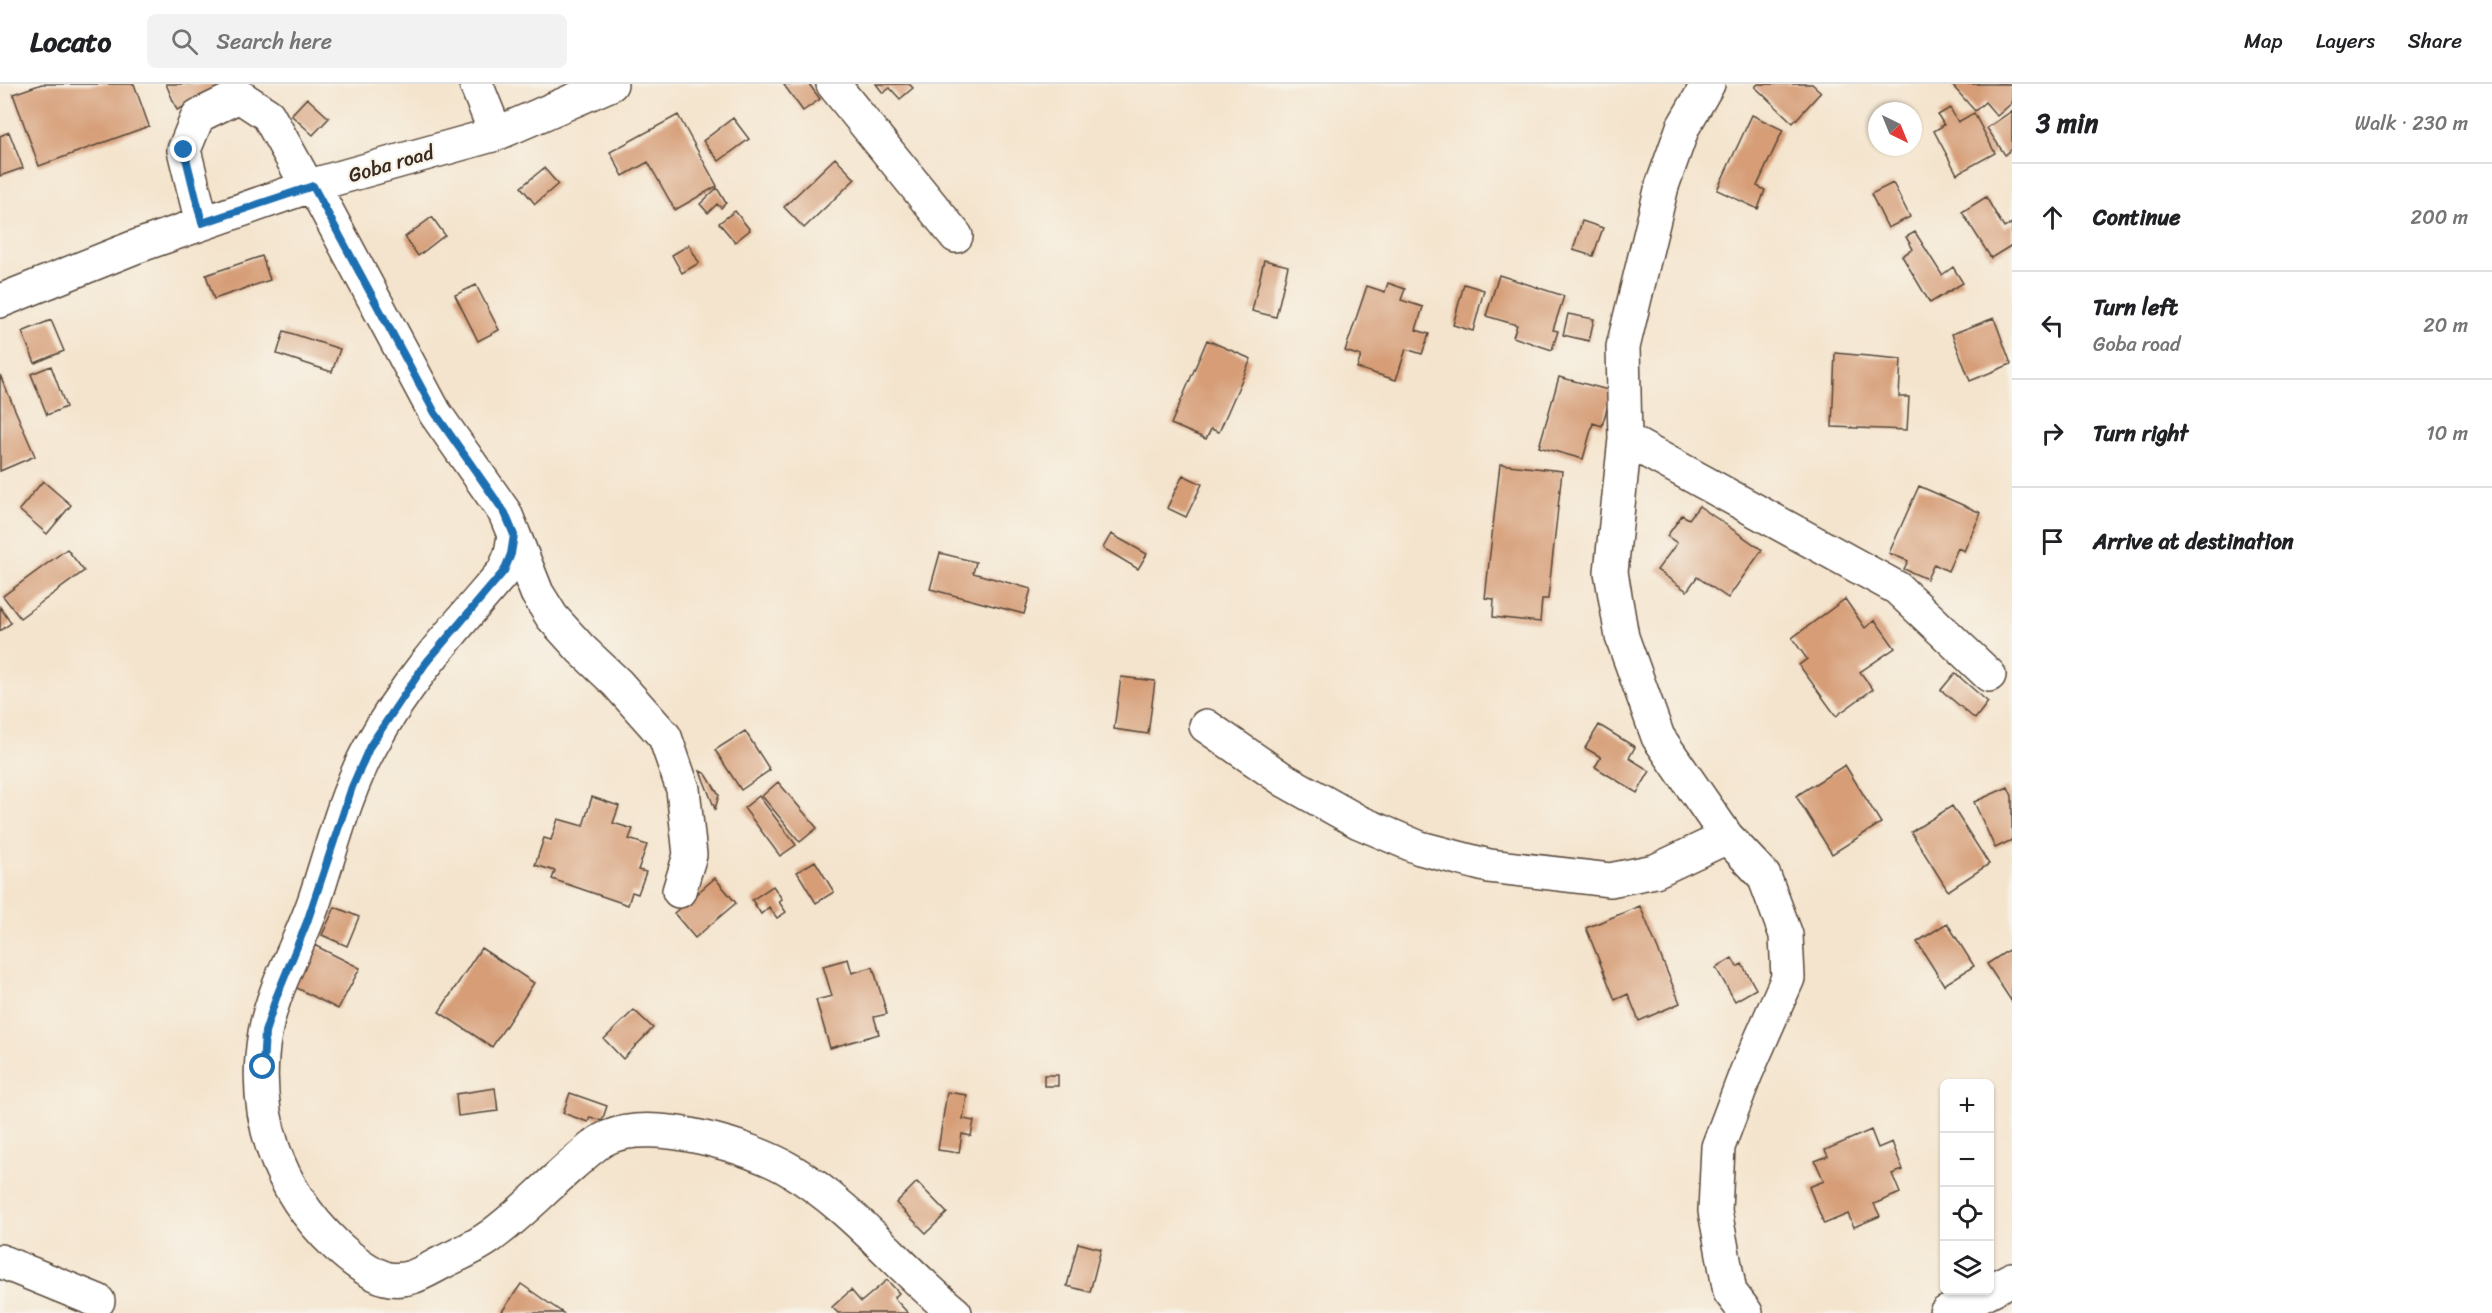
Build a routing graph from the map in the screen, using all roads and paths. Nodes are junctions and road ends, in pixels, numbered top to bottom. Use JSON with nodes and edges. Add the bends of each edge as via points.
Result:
{"nodes":[{"id":1,"x":476,"y":84,"type":"edge"},
{"id":2,"x":611,"y":84,"type":"edge"},
{"id":3,"x":833,"y":84,"type":"edge"},
{"id":4,"x":1708,"y":84,"type":"edge"},
{"id":5,"x":496,"y":134,"type":"junction"},
{"id":6,"x":311,"y":186,"type":"junction"},
{"id":7,"x":202,"y":223,"type":"junction"},
{"id":8,"x":956,"y":236,"type":"dead end"},
{"id":9,"x":0,"y":301,"type":"edge"},
{"id":10,"x":1625,"y":439,"type":"junction"},
{"id":11,"x":514,"y":535,"type":"junction"},
{"id":12,"x":1989,"y":675,"type":"dead end"},
{"id":13,"x":1206,"y":726,"type":"dead end"},
{"id":14,"x":1727,"y":837,"type":"junction"},
{"id":15,"x":679,"y":891,"type":"dead end"},
{"id":16,"x":0,"y":1261,"type":"edge"},
{"id":17,"x":2012,"y":1279,"type":"edge"},
{"id":18,"x":98,"y":1300,"type":"dead end"},
{"id":19,"x":955,"y":1313,"type":"edge"},
{"id":20,"x":1746,"y":1313,"type":"edge"},
{"id":21,"x":1946,"y":1313,"type":"edge"}],
"edges":[{"from":1,"to":5,"type":"street"},
{"from":2,"to":5,"type":"street","name":"Goba road"},
{"from":3,"to":8,"type":"street"},
{"from":4,"to":10,"type":"street","via":[[1683,127],[1662,186],[1623,347]]},
{"from":5,"to":6,"type":"street","name":"Goba road"},
{"from":6,"to":7,"type":"street","name":"Goba road"},
{"from":6,"to":7,"type":"street","via":[[268,115],[239,96],[198,116],[184,150]]},
{"from":6,"to":11,"type":"street","via":[[435,413],[505,513]]},
{"from":7,"to":9,"type":"street","name":"Goba road"},
{"from":10,"to":12,"type":"street","via":[[1897,588]]},
{"from":10,"to":14,"type":"street","via":[[1611,572],[1622,637],[1658,737]]},
{"from":11,"to":15,"type":"street","via":[[537,593],[552,617],[665,737],[683,789],[690,855]]},
{"from":11,"to":19,"type":"street","via":[[504,571],[425,664],[370,746],[352,787],[265,1032],[262,1102],[273,1153],[283,1175],[310,1221],[352,1260],[387,1279],[410,1279],[487,1238],[609,1137],[639,1131],[719,1140],[790,1170],[850,1215],[928,1292]]},
{"from":13,"to":14,"type":"street","via":[[1284,780],[1359,822],[1420,849],[1489,866],[1610,880],[1655,871]]},
{"from":14,"to":20,"type":"street","via":[[1764,876],[1786,935],[1788,978],[1718,1147],[1716,1211],[1730,1292]]},
{"from":16,"to":18,"type":"street"},
{"from":17,"to":21,"type":"street"}]}
